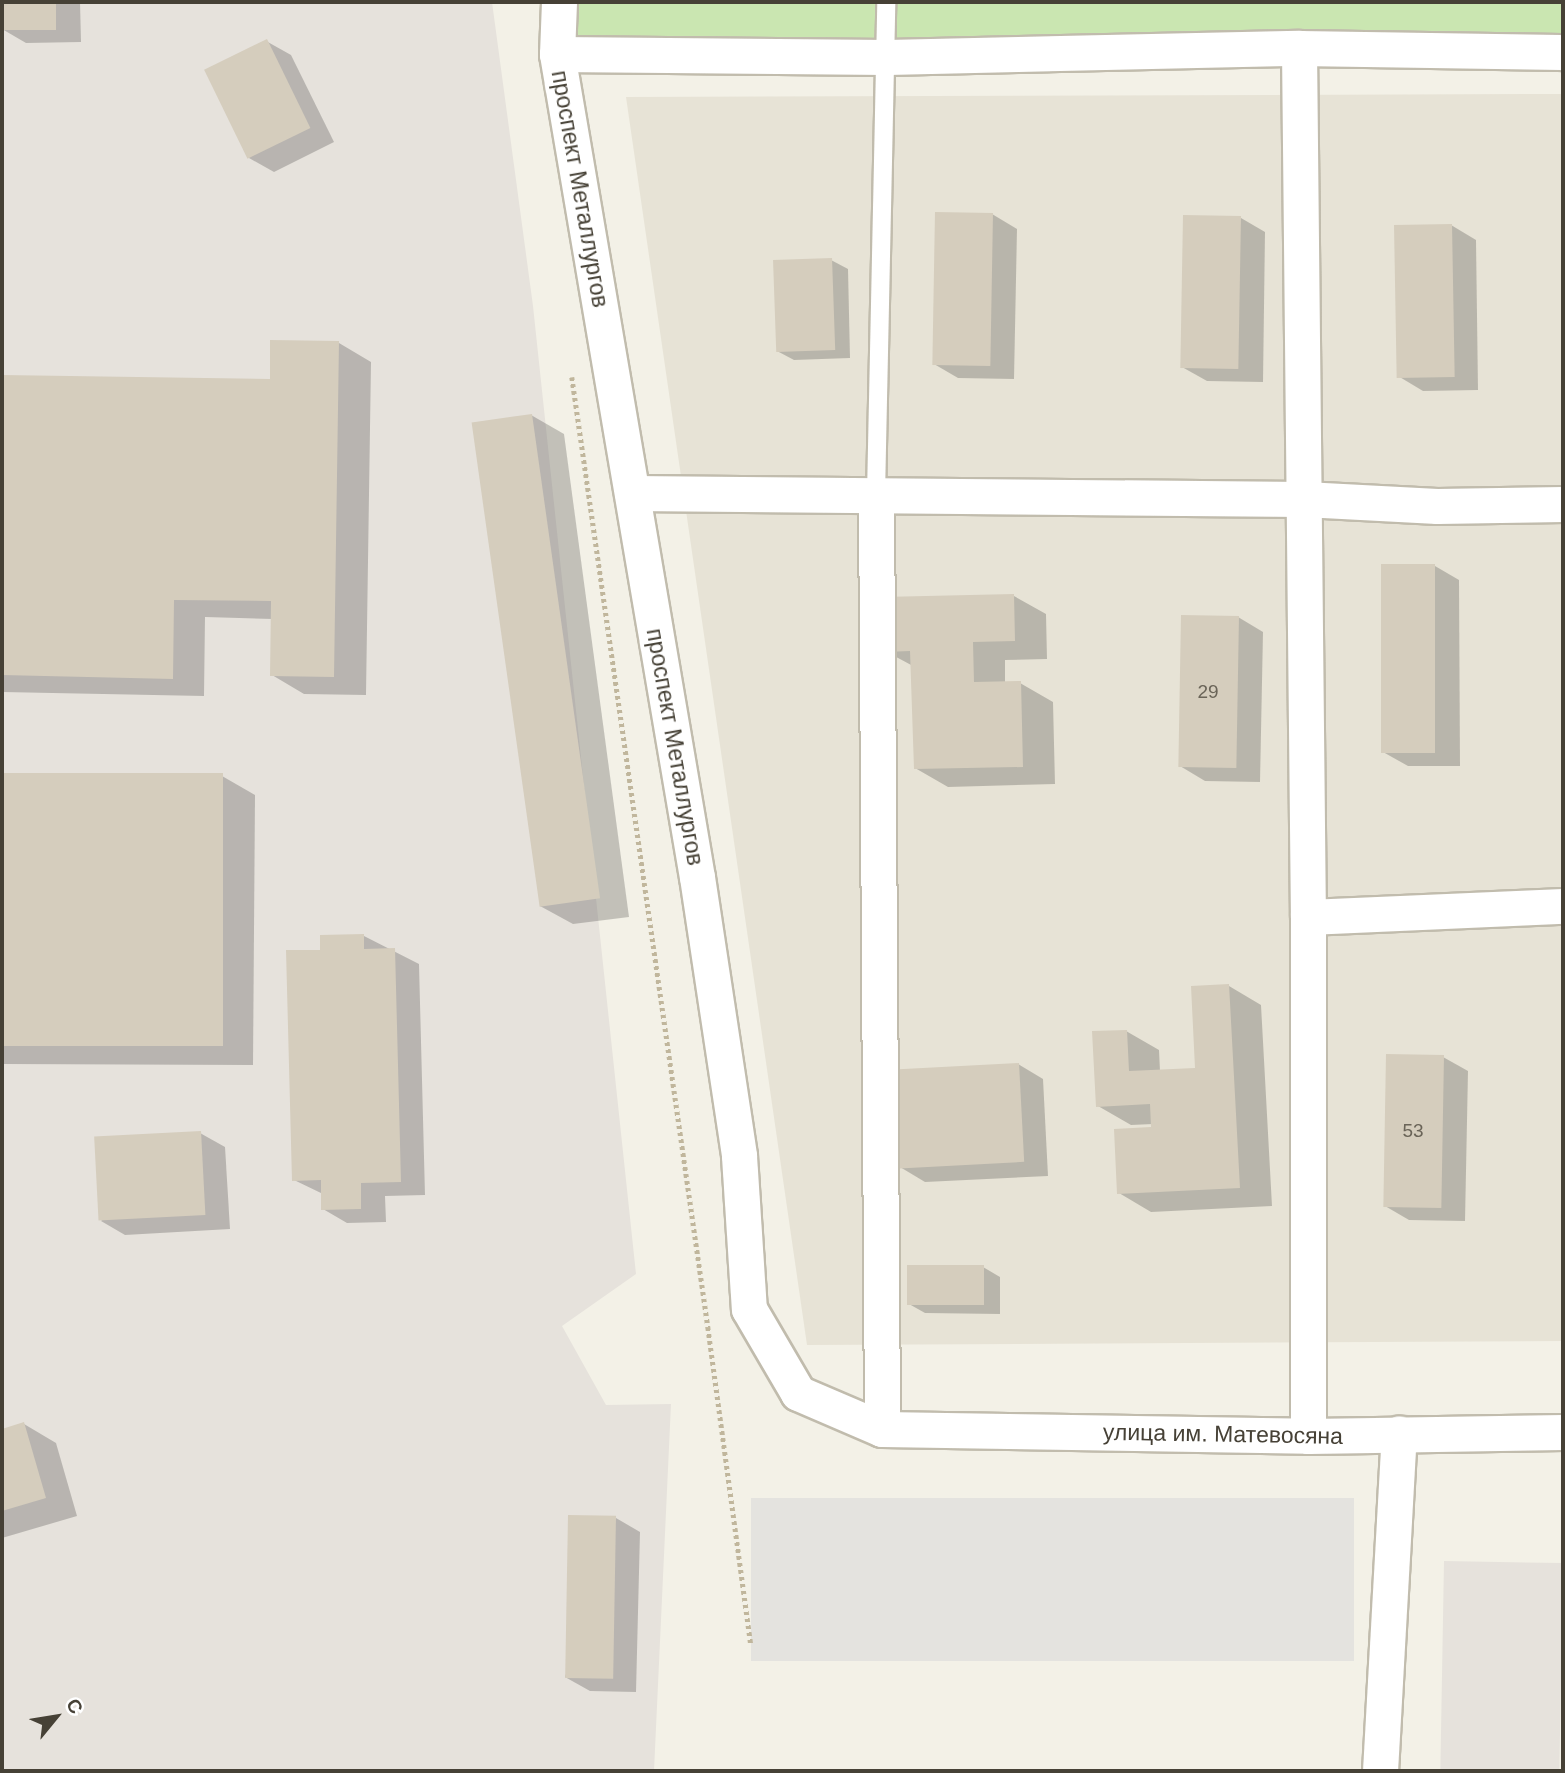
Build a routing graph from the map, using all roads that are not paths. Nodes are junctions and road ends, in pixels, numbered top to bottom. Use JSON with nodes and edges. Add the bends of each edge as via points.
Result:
{"nodes":[{"id":1,"x":559,"y":2,"type":"edge"},
{"id":2,"x":886,"y":2,"type":"edge"},
{"id":3,"x":1300,"y":48,"type":"junction"},
{"id":4,"x":1563,"y":52,"type":"edge"},
{"id":5,"x":557,"y":54,"type":"junction"},
{"id":6,"x":887,"y":57,"type":"junction"},
{"id":7,"x":632,"y":493,"type":"junction"},
{"id":8,"x":876,"y":495,"type":"junction"},
{"id":9,"x":1304,"y":499,"type":"junction"},
{"id":10,"x":1563,"y":504,"type":"edge"},
{"id":11,"x":1563,"y":906,"type":"edge"},
{"id":12,"x":1308,"y":917,"type":"junction"},
{"id":13,"x":882,"y":1429,"type":"junction"},
{"id":14,"x":1563,"y":1432,"type":"edge"},
{"id":15,"x":1399,"y":1434,"type":"junction"},
{"id":16,"x":1308,"y":1436,"type":"junction"},
{"id":17,"x":1380,"y":1771,"type":"edge"}],
"edges":[{"from":1,"to":5,"type":"street","name":"проспект Металлургов"},
{"from":2,"to":6,"type":"lane"},
{"from":3,"to":4,"type":"street"},
{"from":3,"to":6,"type":"street"},
{"from":3,"to":9,"type":"street"},
{"from":5,"to":6,"type":"street"},
{"from":5,"to":7,"type":"street","name":"проспект Металлургов"},
{"from":6,"to":8,"type":"lane"},
{"from":7,"to":8,"type":"street"},
{"from":7,"to":13,"type":"street","name":"проспект Металлургов","via":[[697,877],[738,1156],[749,1309],[797,1393]]},
{"from":8,"to":9,"type":"street"},
{"from":8,"to":13,"type":"street"},
{"from":9,"to":10,"type":"street","via":[[1437,506]]},
{"from":9,"to":12,"type":"street"},
{"from":11,"to":12,"type":"street"},
{"from":12,"to":16,"type":"street"},
{"from":13,"to":16,"type":"street","name":"улица им. Матевосяна"},
{"from":14,"to":15,"type":"street","name":"улица им. Матевосяна"},
{"from":15,"to":16,"type":"street","name":"улица им. Матевосяна"},
{"from":15,"to":17,"type":"street"}]}
